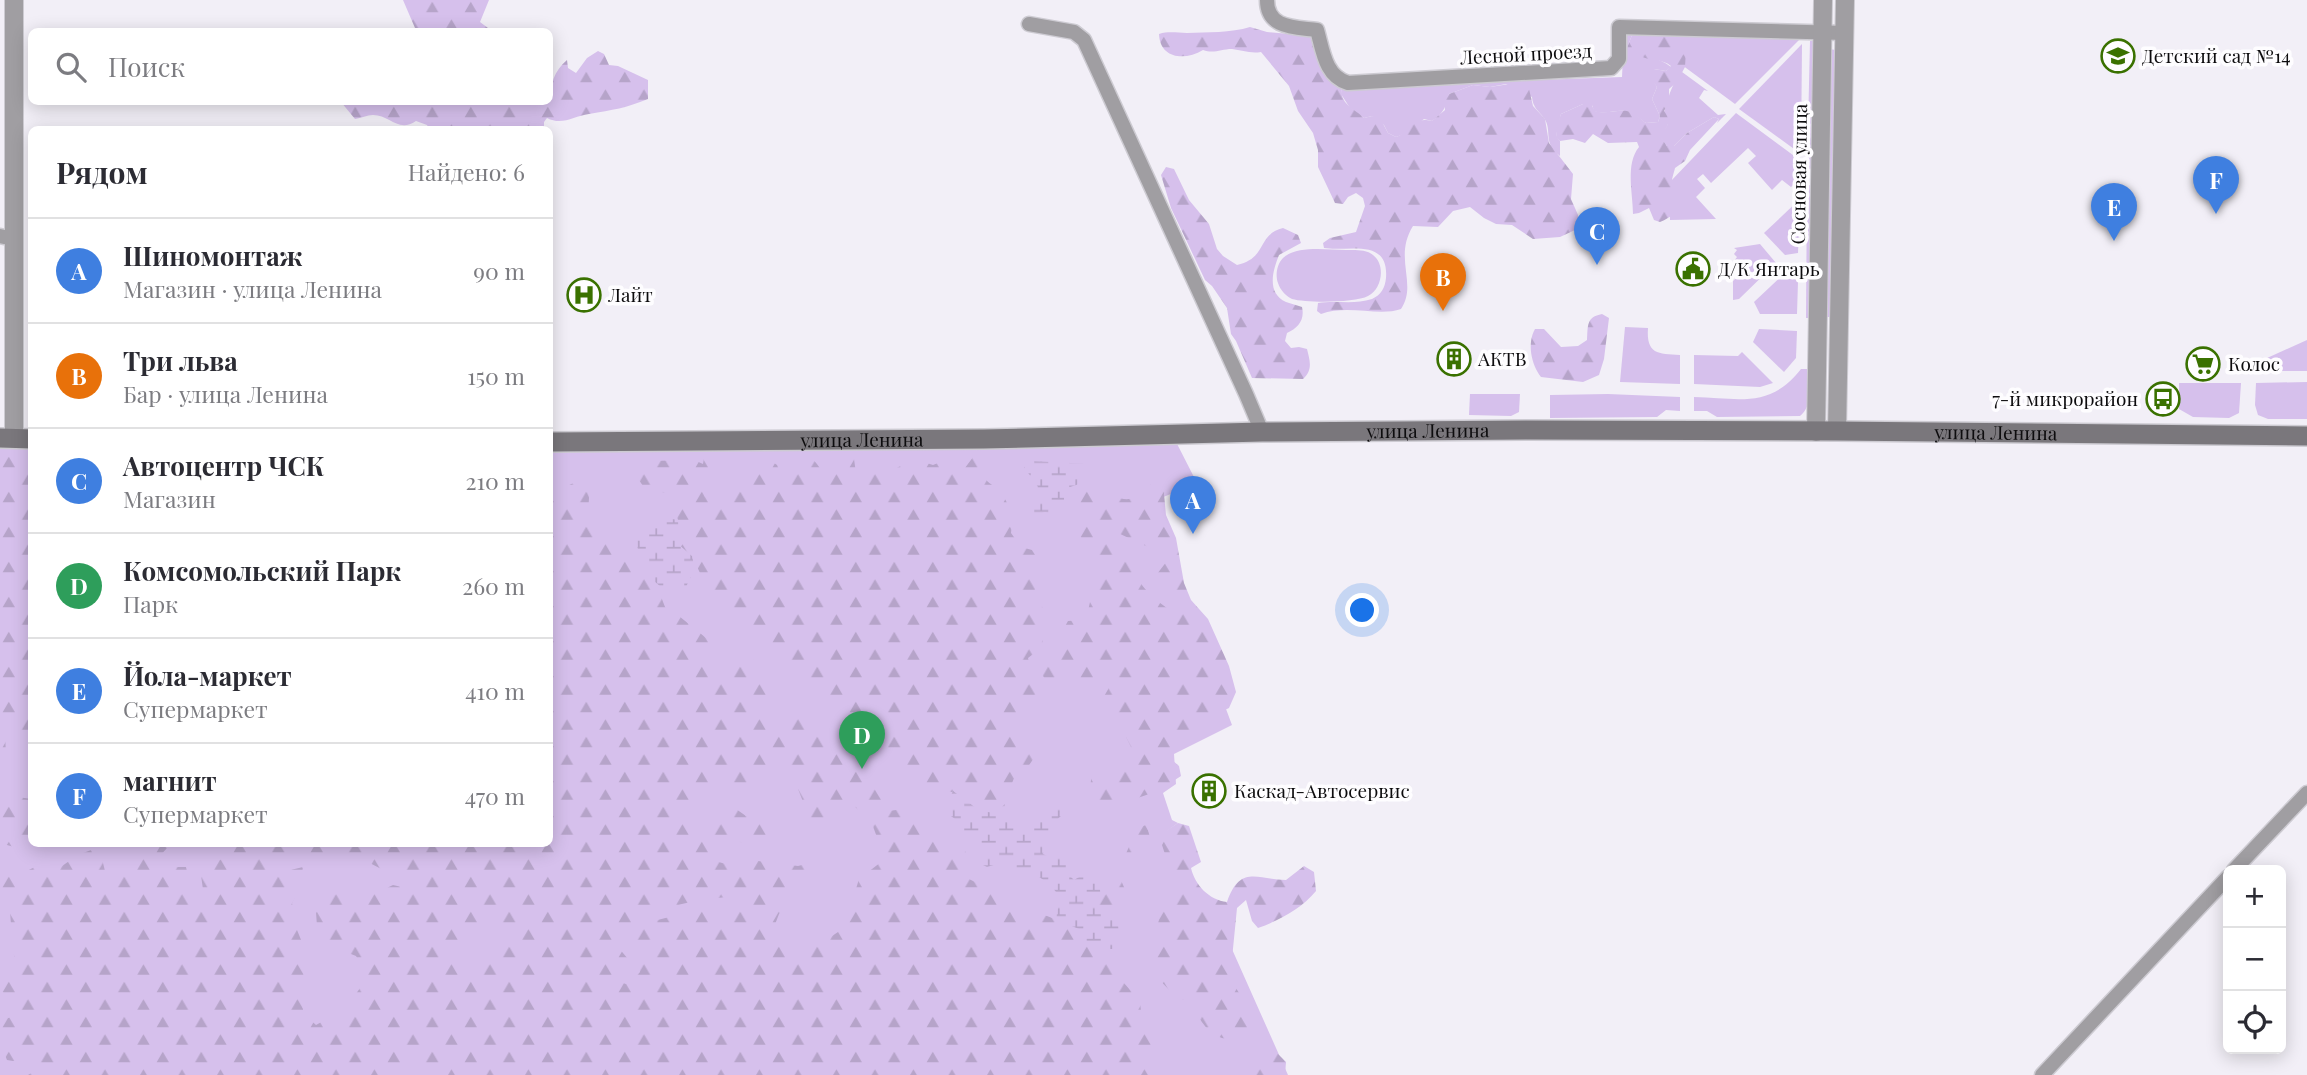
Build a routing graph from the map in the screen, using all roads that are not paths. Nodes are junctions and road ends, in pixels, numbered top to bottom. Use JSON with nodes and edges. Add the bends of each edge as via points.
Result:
{"nodes":[{"id":1,"x":14,"y":0,"type":"edge"},
{"id":2,"x":1267,"y":0,"type":"edge"},
{"id":3,"x":1823,"y":0,"type":"edge"},
{"id":4,"x":1845,"y":0,"type":"edge"},
{"id":5,"x":1029,"y":24,"type":"dead end"},
{"id":6,"x":1822,"y":32,"type":"junction"},
{"id":7,"x":1844,"y":33,"type":"junction"},
{"id":8,"x":7,"y":237,"type":"edge"},
{"id":9,"x":1837,"y":431,"type":"junction"},
{"id":10,"x":1262,"y":432,"type":"junction"},
{"id":11,"x":1816,"y":432,"type":"junction"},
{"id":12,"x":2307,"y":436,"type":"edge"},
{"id":13,"x":15,"y":438,"type":"edge"},
{"id":14,"x":553,"y":442,"type":"edge"},
{"id":15,"x":2307,"y":793,"type":"edge"},
{"id":16,"x":2239,"y":865,"type":"edge"},
{"id":17,"x":2223,"y":882,"type":"edge"},
{"id":18,"x":2042,"y":1075,"type":"edge"}],
"edges":[{"from":1,"to":8,"type":"street"},
{"from":2,"to":6,"type":"street","name":"Лесной проезд","via":[[1267,9],[1278,23],[1317,30],[1331,73],[1348,83],[1611,68],[1619,59],[1619,27]]},
{"from":3,"to":6,"type":"street","name":"Сосновая улица"},
{"from":4,"to":7,"type":"street"},
{"from":5,"to":10,"type":"street","via":[[1074,32],[1084,40]]},
{"from":6,"to":7,"type":"street","name":"Лесной проезд"},
{"from":6,"to":11,"type":"street","name":"Сосновая улица"},
{"from":7,"to":9,"type":"street"},
{"from":8,"to":13,"type":"street"},
{"from":9,"to":11,"type":"main road","name":"улица Ленина"},
{"from":9,"to":12,"type":"main road","name":"улица Ленина"},
{"from":10,"to":11,"type":"main road","name":"улица Ленина"},
{"from":10,"to":14,"type":"main road","name":"улица Ленина"},
{"from":15,"to":16,"type":"street"},
{"from":17,"to":18,"type":"street"}]}
